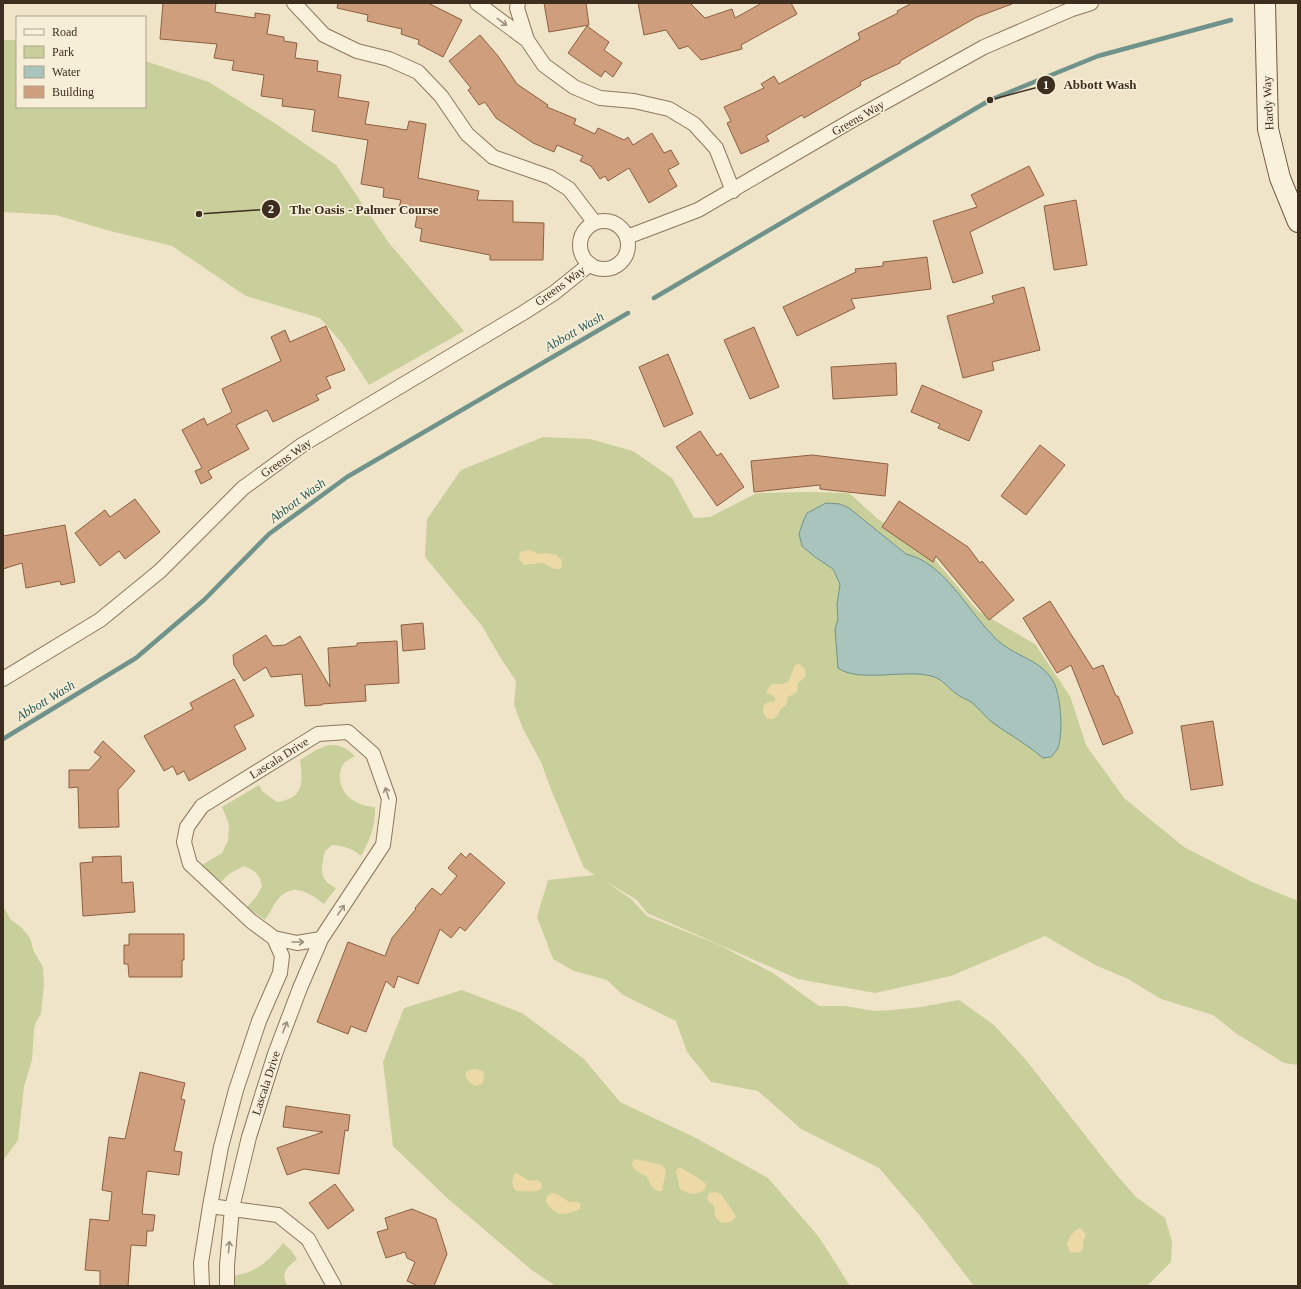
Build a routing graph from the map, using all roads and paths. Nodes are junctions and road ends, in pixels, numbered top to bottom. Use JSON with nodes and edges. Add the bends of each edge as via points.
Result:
{"nodes":[{"id":1,"x":294,"y":3,"type":"edge"},
{"id":2,"x":477,"y":3,"type":"edge"},
{"id":3,"x":518,"y":3,"type":"edge"},
{"id":4,"x":1091,"y":3,"type":"edge"},
{"id":5,"x":1265,"y":3,"type":"edge"},
{"id":6,"x":1071,"y":6,"type":"edge"},
{"id":7,"x":527,"y":40,"type":"junction"},
{"id":8,"x":733,"y":190,"type":"junction"},
{"id":9,"x":1298,"y":222,"type":"edge"},
{"id":10,"x":595,"y":223,"type":"junction"},
{"id":11,"x":627,"y":237,"type":"junction"},
{"id":12,"x":590,"y":264,"type":"junction"},
{"id":13,"x":3,"y":679,"type":"edge"},
{"id":14,"x":274,"y":938,"type":"junction"},
{"id":15,"x":321,"y":939,"type":"junction"},
{"id":16,"x":210,"y":1206,"type":"junction"},
{"id":17,"x":232,"y":1208,"type":"junction"},
{"id":18,"x":202,"y":1286,"type":"edge"},
{"id":19,"x":227,"y":1286,"type":"edge"},
{"id":20,"x":334,"y":1286,"type":"edge"}],
"edges":[{"from":1,"to":10,"type":"street","via":[[324,35],[357,51],[389,59],[418,72],[441,96],[467,134],[493,157],[550,177],[569,189]]},
{"from":2,"to":7,"type":"street","one_way":true},
{"from":3,"to":7,"type":"street","via":[[517,8]]},
{"from":4,"to":6,"type":"street","name":"Greens Way"},
{"from":5,"to":9,"type":"main road","name":"Hardy Way","via":[[1268,129],[1280,178]]},
{"from":6,"to":8,"type":"street","name":"Greens Way","via":[[984,47]]},
{"from":7,"to":8,"type":"street","via":[[544,64],[574,87],[600,98],[634,101],[669,109],[694,124],[716,148]]},
{"from":8,"to":11,"type":"street","name":"Greens Way","via":[[698,210]]},
{"from":10,"to":11,"type":"street","via":[[602,221],[617,225]]},
{"from":10,"to":12,"type":"street","via":[[584,232],[581,239],[582,253]]},
{"from":11,"to":12,"type":"street","via":[[627,252],[618,264],[604,269]]},
{"from":12,"to":13,"type":"street","name":"Greens Way","via":[[554,293],[523,313],[302,445],[243,488],[160,570],[100,620]]},
{"from":14,"to":15,"type":"street","name":"Lascala Drive","one_way":true,"via":[[297,944]]},
{"from":15,"to":14,"type":"street","name":"Lascala Drive","one_way":true,"via":[[383,845],[389,799],[373,754],[348,732],[318,734],[202,806],[187,827],[184,842],[190,864],[251,921]]},
{"from":14,"to":16,"type":"street","via":[[282,956],[280,973],[259,1021],[236,1090],[221,1147]]},
{"from":17,"to":15,"type":"street","name":"Lascala Drive","one_way":true,"via":[[249,1137],[275,1054]]},
{"from":16,"to":17,"type":"street"},
{"from":16,"to":18,"type":"street","via":[[201,1263]]},
{"from":19,"to":17,"type":"street","name":"Lascala Drive","one_way":true},
{"from":17,"to":20,"type":"street","via":[[278,1215],[308,1240]]}]}
